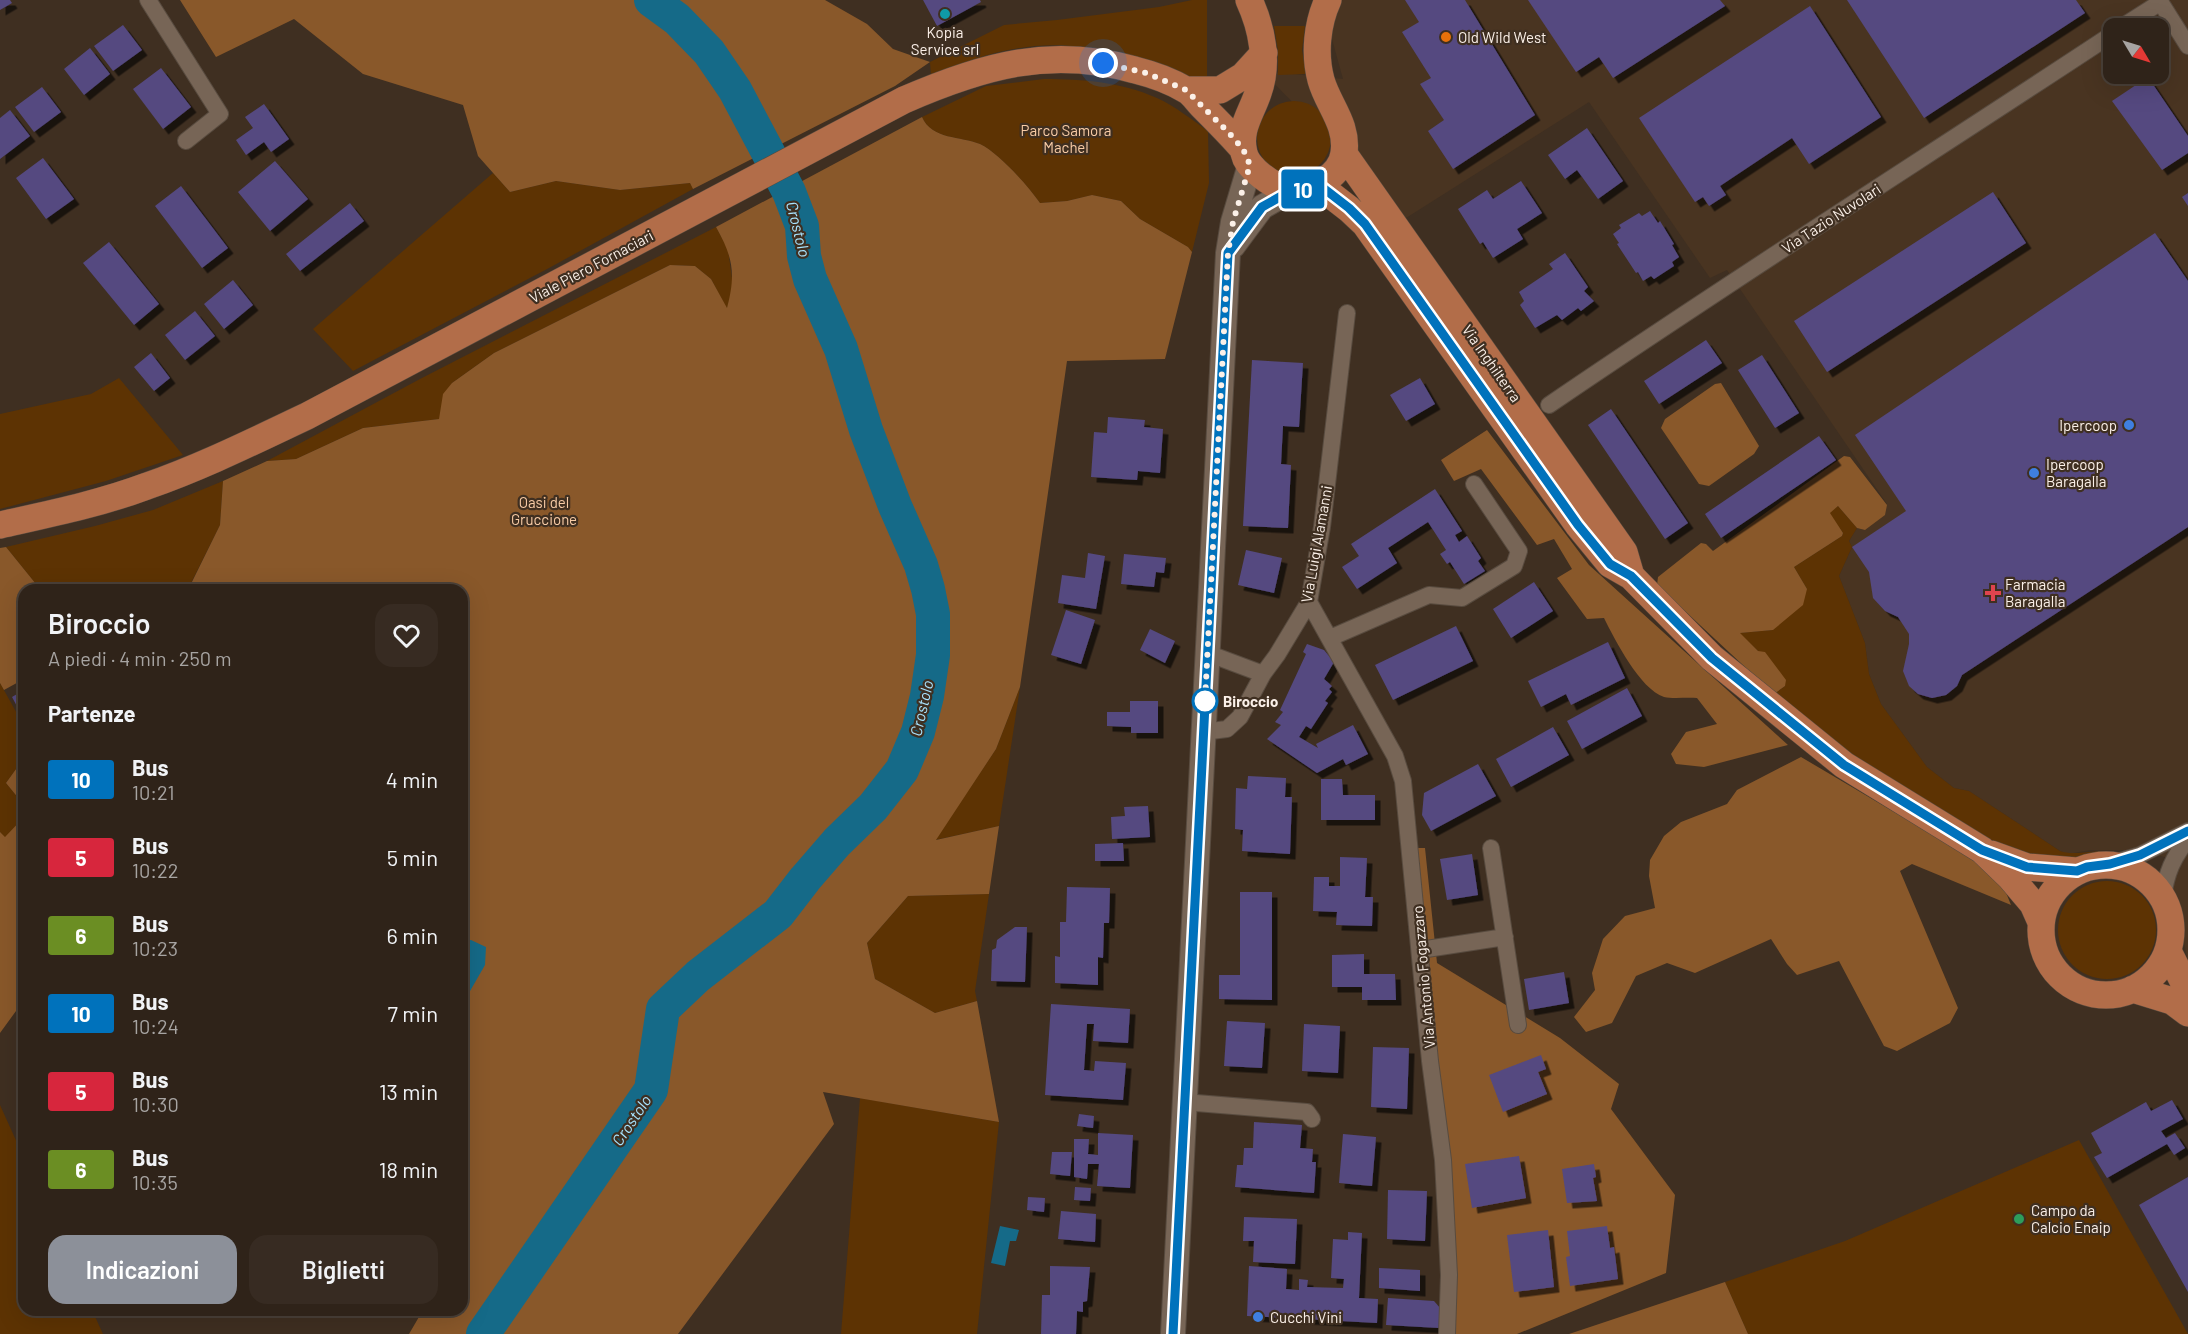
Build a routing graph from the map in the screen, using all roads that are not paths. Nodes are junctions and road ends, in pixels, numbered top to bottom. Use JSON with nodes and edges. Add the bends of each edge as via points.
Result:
{"nodes":[{"id":1,"x":148,"y":0,"type":"edge"},
{"id":2,"x":1249,"y":0,"type":"edge"},
{"id":3,"x":1328,"y":0,"type":"edge"},
{"id":4,"x":2160,"y":1,"type":"edge"},
{"id":5,"x":2135,"y":18,"type":"edge"},
{"id":6,"x":2103,"y":40,"type":"edge"},
{"id":7,"x":2188,"y":46,"type":"edge"},
{"id":8,"x":1264,"y":52,"type":"junction"},
{"id":9,"x":1186,"y":90,"type":"junction"},
{"id":10,"x":186,"y":141,"type":"dead end"},
{"id":11,"x":1344,"y":154,"type":"junction"},
{"id":12,"x":1246,"y":157,"type":"junction"},
{"id":13,"x":1318,"y":184,"type":"junction"},
{"id":14,"x":1292,"y":190,"type":"junction"},
{"id":15,"x":1228,"y":253,"type":"junction"},
{"id":16,"x":1347,"y":313,"type":"dead end"},
{"id":17,"x":1549,"y":405,"type":"dead end"},
{"id":18,"x":1474,"y":484,"type":"dead end"},
{"id":19,"x":0,"y":525,"type":"edge"},
{"id":20,"x":1631,"y":576,"type":"junction"},
{"id":21,"x":1309,"y":602,"type":"junction"},
{"id":22,"x":1330,"y":638,"type":"junction"},
{"id":23,"x":1208,"y":653,"type":"junction"},
{"id":24,"x":1263,"y":674,"type":"junction"},
{"id":25,"x":1203,"y":732,"type":"junction"},
{"id":26,"x":2188,"y":831,"type":"edge"},
{"id":27,"x":2188,"y":839,"type":"edge"},
{"id":28,"x":1491,"y":848,"type":"dead end"},
{"id":29,"x":1982,"y":850,"type":"junction"},
{"id":30,"x":2110,"y":864,"type":"junction"},
{"id":31,"x":2077,"y":871,"type":"junction"},
{"id":32,"x":2163,"y":897,"type":"junction"},
{"id":33,"x":2041,"y":922,"type":"junction"},
{"id":34,"x":1505,"y":938,"type":"junction"},
{"id":35,"x":1420,"y":950,"type":"junction"},
{"id":36,"x":2168,"y":951,"type":"junction"},
{"id":37,"x":2133,"y":989,"type":"junction"},
{"id":38,"x":2188,"y":991,"type":"edge"},
{"id":39,"x":2188,"y":1013,"type":"edge"},
{"id":40,"x":1518,"y":1025,"type":"dead end"},
{"id":41,"x":1184,"y":1102,"type":"junction"},
{"id":42,"x":1312,"y":1119,"type":"dead end"},
{"id":43,"x":1173,"y":1334,"type":"edge"},
{"id":44,"x":1447,"y":1334,"type":"edge"}],
"edges":[{"from":1,"to":10,"type":"street","via":[[220,114]]},
{"from":2,"to":8,"type":"main road"},
{"from":3,"to":11,"type":"main road","via":[[1318,30],[1317,53],[1321,81],[1340,118]]},
{"from":4,"to":5,"type":"street"},
{"from":4,"to":7,"type":"street"},
{"from":6,"to":17,"type":"street","name":"Via Tazio Nuvolari","via":[[1747,271]]},
{"from":8,"to":9,"type":"main road","name":"Viale Piero Fornaciari","via":[[1243,76],[1220,90]]},
{"from":8,"to":12,"type":"main road","via":[[1262,82],[1242,135]]},
{"from":9,"to":12,"type":"main road","name":"Viale Piero Fornaciari","via":[[1229,133]]},
{"from":9,"to":19,"type":"main road","name":"Viale Piero Fornaciari","via":[[1146,73],[1086,59],[1029,61],[948,80],[307,416],[216,459],[84,506]]},
{"from":11,"to":13,"type":"main road","via":[[1340,165]]},
{"from":11,"to":20,"type":"main road","name":"Via Inghilterra","via":[[1624,552]]},
{"from":12,"to":14,"type":"main road","name":"Viale Piero Fornaciari","via":[[1265,179]]},
{"from":12,"to":15,"type":"main road"},
{"from":13,"to":14,"type":"main road"},
{"from":13,"to":20,"type":"main road","name":"Via Inghilterra","via":[[1365,224],[1578,525],[1610,564]]},
{"from":14,"to":15,"type":"main road","via":[[1262,207]]},
{"from":15,"to":23,"type":"main road"},
{"from":16,"to":21,"type":"street","name":"Via Luigi Alamanni","via":[[1322,527]]},
{"from":18,"to":22,"type":"street","via":[[1519,551],[1514,566],[1462,598],[1429,596]]},
{"from":20,"to":29,"type":"main road","name":"Via Inghilterra","via":[[1712,658],[1844,765]]},
{"from":21,"to":22,"type":"street","name":"Via Antonio Fogazzaro"},
{"from":21,"to":24,"type":"street","name":"Via Luigi Alamanni"},
{"from":22,"to":35,"type":"street","name":"Via Antonio Fogazzaro","via":[[1400,768]]},
{"from":23,"to":24,"type":"street"},
{"from":23,"to":25,"type":"main road"},
{"from":24,"to":25,"type":"street","name":"Via Luigi Alamanni","via":[[1240,717],[1227,729]]},
{"from":25,"to":41,"type":"main road"},
{"from":26,"to":30,"type":"street","via":[[2140,855]]},
{"from":27,"to":32,"type":"street","via":[[2172,861]]},
{"from":28,"to":34,"type":"street"},
{"from":29,"to":31,"type":"main road","name":"Via Inghilterra","via":[[2027,867]]},
{"from":29,"to":33,"type":"main road","name":"Via Inghilterra","via":[[2033,903]]},
{"from":30,"to":31,"type":"main road","name":"Via Inghilterra"},
{"from":30,"to":32,"type":"main road","name":"Via Inghilterra","via":[[2131,869],[2150,880]]},
{"from":31,"to":33,"type":"main road","name":"Via Inghilterra","via":[[2059,884],[2047,902]]},
{"from":32,"to":36,"type":"main road","name":"Via Inghilterra","via":[[2172,932]]},
{"from":33,"to":37,"type":"main road","name":"Via Inghilterra","via":[[2041,938],[2052,966],[2074,987],[2103,995]]},
{"from":34,"to":35,"type":"street"},
{"from":34,"to":40,"type":"street"},
{"from":35,"to":44,"type":"street","name":"Via Antonio Fogazzaro","via":[[1443,1160],[1449,1275]]},
{"from":36,"to":37,"type":"main road","name":"Via Inghilterra","via":[[2160,967]]},
{"from":36,"to":38,"type":"main road"},
{"from":37,"to":39,"type":"main road","name":"Via Inghilterra","via":[[2172,1001]]},
{"from":41,"to":42,"type":"street","via":[[1307,1112]]},
{"from":41,"to":43,"type":"main road"}]}
